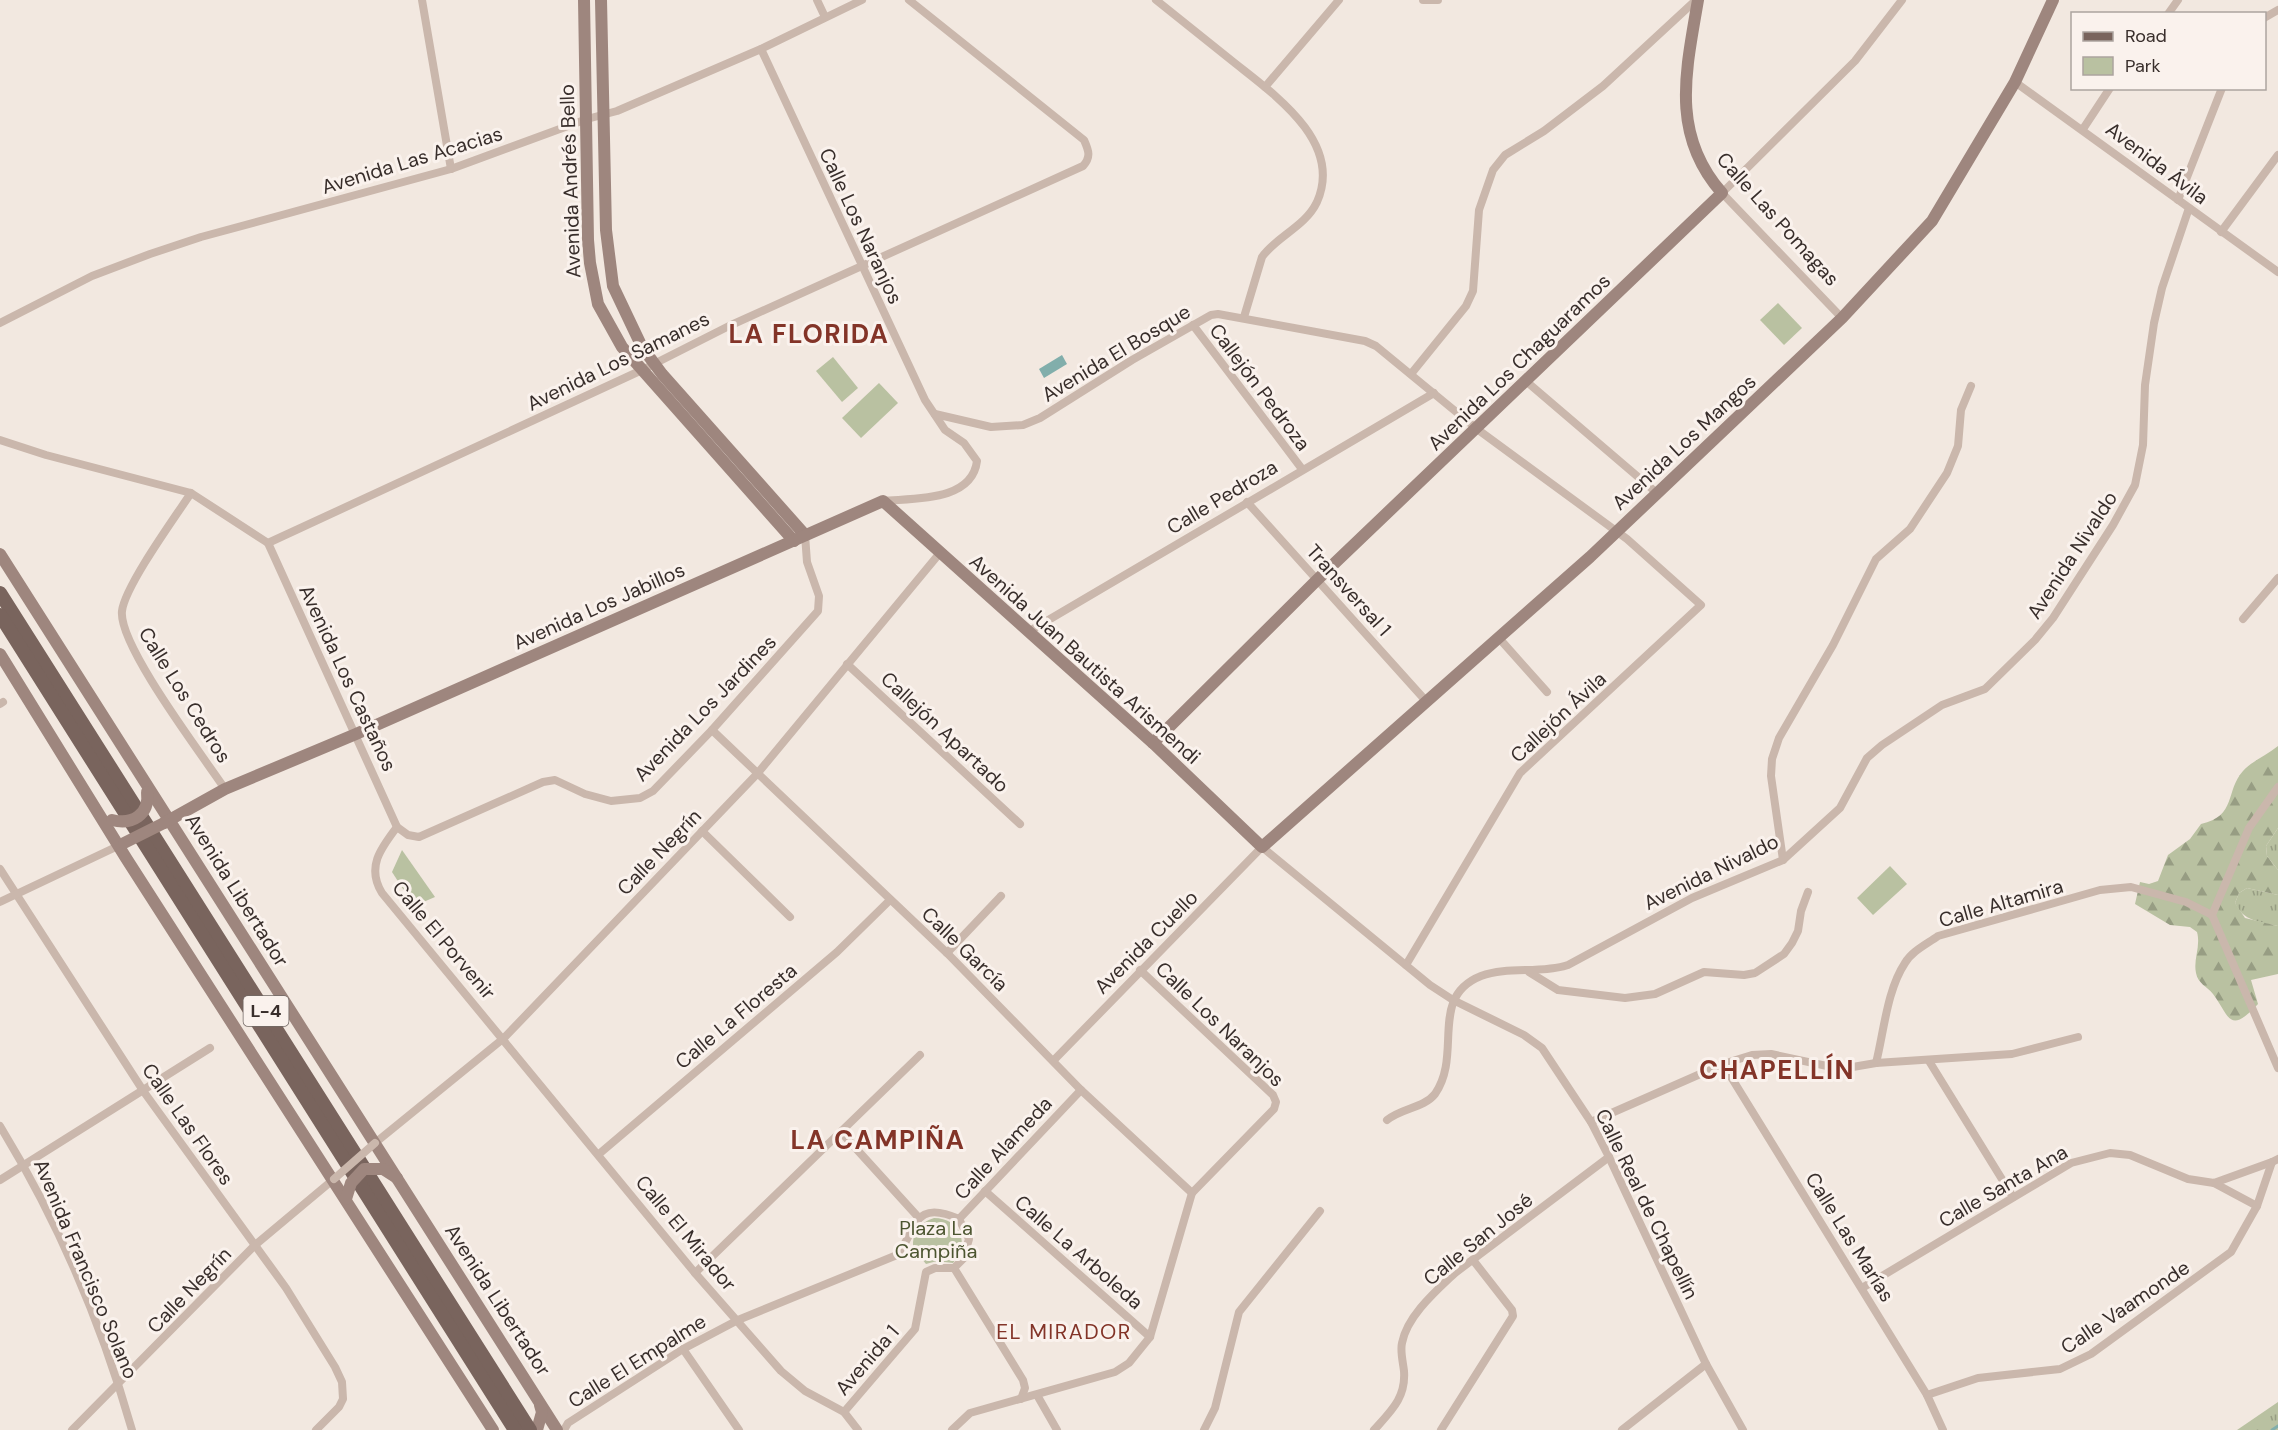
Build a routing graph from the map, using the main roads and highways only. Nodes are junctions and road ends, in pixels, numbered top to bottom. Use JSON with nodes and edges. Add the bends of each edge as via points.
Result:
{"nodes":[{"id":1,"x":0,"y":593,"type":"edge"},
{"id":2,"x":0,"y":615,"type":"edge"},
{"id":3,"x":514,"y":1430,"type":"edge"},
{"id":4,"x":530,"y":1430,"type":"edge"}],
"edges":[{"from":1,"to":4,"type":"main road","name":"Avenida Libertador","number":"L-4"},
{"from":2,"to":3,"type":"main road","number":"L-4"}]}
